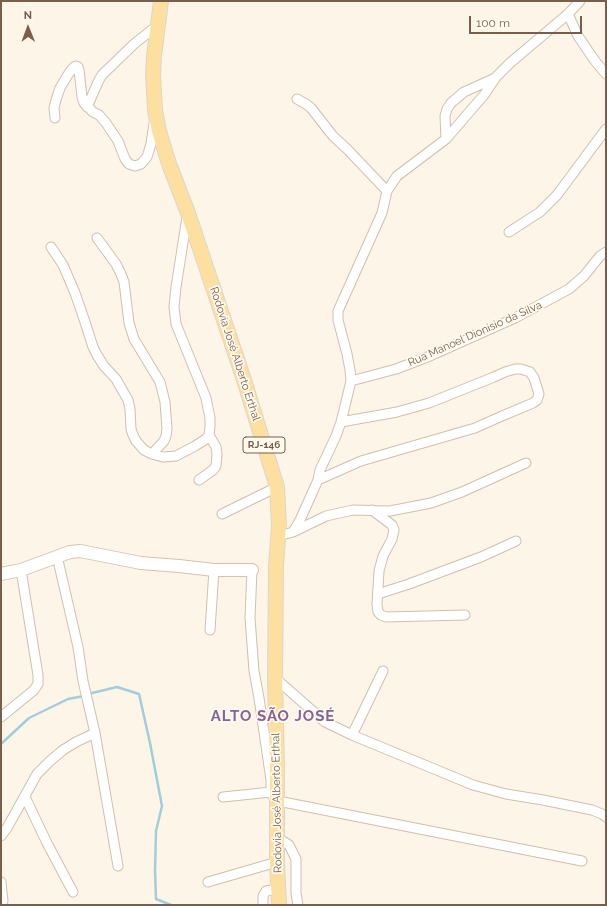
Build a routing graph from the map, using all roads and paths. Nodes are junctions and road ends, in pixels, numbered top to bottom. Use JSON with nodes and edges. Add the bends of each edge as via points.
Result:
{"nodes":[{"id":1,"x":161,"y":1,"type":"edge"},
{"id":2,"x":580,"y":1,"type":"edge"},
{"id":3,"x":568,"y":14,"type":"junction"},
{"id":4,"x":159,"y":25,"type":"junction"},
{"id":5,"x":606,"y":74,"type":"edge"},
{"id":6,"x":496,"y":77,"type":"junction"},
{"id":7,"x":298,"y":100,"type":"dead end"},
{"id":8,"x":87,"y":107,"type":"junction"},
{"id":9,"x":155,"y":110,"type":"junction"},
{"id":10,"x":55,"y":118,"type":"dead end"},
{"id":11,"x":606,"y":129,"type":"edge"},
{"id":12,"x":446,"y":139,"type":"junction"},
{"id":13,"x":387,"y":191,"type":"junction"},
{"id":14,"x":188,"y":213,"type":"junction"},
{"id":15,"x":509,"y":232,"type":"dead end"},
{"id":16,"x":97,"y":238,"type":"dead end"},
{"id":17,"x":51,"y":247,"type":"dead end"},
{"id":18,"x":606,"y":252,"type":"edge"},
{"id":19,"x":350,"y":382,"type":"junction"},
{"id":20,"x":341,"y":422,"type":"junction"},
{"id":21,"x":209,"y":434,"type":"junction"},
{"id":22,"x":152,"y":454,"type":"junction"},
{"id":23,"x":526,"y":463,"type":"dead end"},
{"id":24,"x":199,"y":480,"type":"dead end"},
{"id":25,"x":318,"y":480,"type":"junction"},
{"id":26,"x":277,"y":487,"type":"junction"},
{"id":27,"x":372,"y":510,"type":"junction"},
{"id":28,"x":222,"y":514,"type":"dead end"},
{"id":29,"x":293,"y":532,"type":"junction"},
{"id":30,"x":278,"y":536,"type":"junction"},
{"id":31,"x":516,"y":541,"type":"dead end"},
{"id":32,"x":57,"y":556,"type":"junction"},
{"id":33,"x":21,"y":570,"type":"junction"},
{"id":34,"x":214,"y":570,"type":"junction"},
{"id":35,"x":252,"y":570,"type":"joint"},
{"id":36,"x":1,"y":574,"type":"edge"},
{"id":37,"x":378,"y":594,"type":"junction"},
{"id":38,"x":465,"y":615,"type":"dead end"},
{"id":39,"x":210,"y":630,"type":"dead end"},
{"id":40,"x":383,"y":670,"type":"dead end"},
{"id":41,"x":275,"y":678,"type":"junction"},
{"id":42,"x":1,"y":717,"type":"edge"},
{"id":43,"x":94,"y":733,"type":"junction"},
{"id":44,"x":352,"y":735,"type":"junction"},
{"id":45,"x":25,"y":797,"type":"junction"},
{"id":46,"x":223,"y":797,"type":"dead end"},
{"id":47,"x":274,"y":797,"type":"junction"},
{"id":48,"x":606,"y":817,"type":"edge"},
{"id":49,"x":1,"y":836,"type":"edge"},
{"id":50,"x":278,"y":838,"type":"junction"},
{"id":51,"x":277,"y":862,"type":"junction"},
{"id":52,"x":582,"y":862,"type":"dead end"},
{"id":53,"x":118,"y":866,"type":"dead end"},
{"id":54,"x":1,"y":882,"type":"edge"},
{"id":55,"x":208,"y":882,"type":"dead end"},
{"id":56,"x":278,"y":889,"type":"junction"},
{"id":57,"x":73,"y":892,"type":"dead end"},
{"id":58,"x":3,"y":901,"type":"dead end"},
{"id":59,"x":263,"y":905,"type":"edge"},
{"id":60,"x":279,"y":905,"type":"edge"},
{"id":61,"x":298,"y":905,"type":"edge"}],
"edges":[{"from":1,"to":4,"type":"main road","name":"Rodovia José Alberto Erthal","number":"RJ-146"},
{"from":2,"to":3,"type":"street"},
{"from":3,"to":5,"type":"street","via":[[578,36]]},
{"from":3,"to":6,"type":"street","via":[[510,62]]},
{"from":4,"to":8,"type":"street","via":[[134,44],[102,75]]},
{"from":4,"to":9,"type":"main road","name":"Rodovia José Alberto Erthal","number":"RJ-146","via":[[153,75]]},
{"from":6,"to":12,"type":"street"},
{"from":6,"to":12,"type":"street","via":[[468,90],[451,103],[445,116]]},
{"from":7,"to":13,"type":"street","via":[[311,108],[333,136]]},
{"from":8,"to":9,"type":"street","via":[[103,119],[129,164],[135,166],[147,157]]},
{"from":8,"to":10,"type":"street","via":[[82,97],[79,70],[76,66],[60,88],[54,108]]},
{"from":9,"to":14,"type":"main road","name":"Rodovia José Alberto Erthal","number":"RJ-146","via":[[169,164]]},
{"from":11,"to":15,"type":"street","via":[[557,195],[540,212]]},
{"from":12,"to":13,"type":"street","via":[[397,176]]},
{"from":13,"to":19,"type":"street","via":[[382,213],[338,311]]},
{"from":14,"to":21,"type":"street","via":[[174,307],[176,324],[206,398],[210,418]]},
{"from":14,"to":26,"type":"main road","name":"Rodovia José Alberto Erthal","number":"RJ-146"},
{"from":16,"to":22,"type":"street","via":[[121,274],[132,333],[160,382],[168,430],[164,441]]},
{"from":17,"to":22,"type":"street","via":[[75,293],[97,355],[116,379],[128,400],[133,435],[144,450]]},
{"from":18,"to":19,"type":"street","name":"Rua Manoel Dionisio da Silva","via":[[569,289],[515,318],[430,356]]},
{"from":19,"to":20,"type":"street"},
{"from":20,"to":25,"type":"street"},
{"from":20,"to":25,"type":"street","via":[[397,412],[429,403],[516,369],[530,372],[539,394],[533,403],[475,428],[361,461]]},
{"from":21,"to":22,"type":"street","via":[[206,439],[176,456]]},
{"from":21,"to":24,"type":"street","via":[[216,447],[216,466]]},
{"from":23,"to":27,"type":"street","via":[[431,503],[390,511]]},
{"from":25,"to":29,"type":"street"},
{"from":26,"to":28,"type":"street"},
{"from":26,"to":30,"type":"main road","name":"Rodovia José Alberto Erthal","number":"RJ-146"},
{"from":27,"to":29,"type":"street","via":[[353,510],[326,516]]},
{"from":27,"to":37,"type":"street","via":[[392,525],[394,530],[379,571]]},
{"from":29,"to":30,"type":"street"},
{"from":30,"to":41,"type":"main road","name":"Rodovia José Alberto Erthal","number":"RJ-146"},
{"from":31,"to":37,"type":"street","via":[[481,557]]},
{"from":32,"to":33,"type":"street"},
{"from":32,"to":34,"type":"street","via":[[80,551],[141,563]]},
{"from":32,"to":43,"type":"street"},
{"from":33,"to":36,"type":"street"},
{"from":33,"to":42,"type":"street","via":[[38,684]]},
{"from":34,"to":35,"type":"street"},
{"from":34,"to":39,"type":"street"},
{"from":35,"to":47,"type":"street","via":[[250,618],[254,671]]},
{"from":37,"to":38,"type":"street","via":[[378,612],[386,617]]},
{"from":40,"to":44,"type":"street"},
{"from":41,"to":44,"type":"street","via":[[325,722]]},
{"from":41,"to":47,"type":"main road","name":"Rodovia José Alberto Erthal","number":"RJ-146"},
{"from":43,"to":45,"type":"street","via":[[63,750],[50,761],[37,774]]},
{"from":43,"to":53,"type":"street"},
{"from":44,"to":48,"type":"street","via":[[473,785],[506,794],[592,810]]},
{"from":45,"to":49,"type":"street"},
{"from":45,"to":57,"type":"street"},
{"from":46,"to":47,"type":"street"},
{"from":47,"to":50,"type":"main road","name":"Rodovia José Alberto Erthal","number":"RJ-146"},
{"from":47,"to":52,"type":"street"},
{"from":50,"to":51,"type":"main road","name":"Rodovia José Alberto Erthal","number":"RJ-146"},
{"from":50,"to":61,"type":"street","via":[[289,844],[296,859]]},
{"from":51,"to":55,"type":"street"},
{"from":51,"to":56,"type":"main road","name":"Rodovia José Alberto Erthal","number":"RJ-146"},
{"from":54,"to":58,"type":"street"},
{"from":56,"to":59,"type":"street","via":[[266,892],[263,896]]},
{"from":56,"to":60,"type":"main road","name":"Rodovia José Alberto Erthal","number":"RJ-146"}]}
